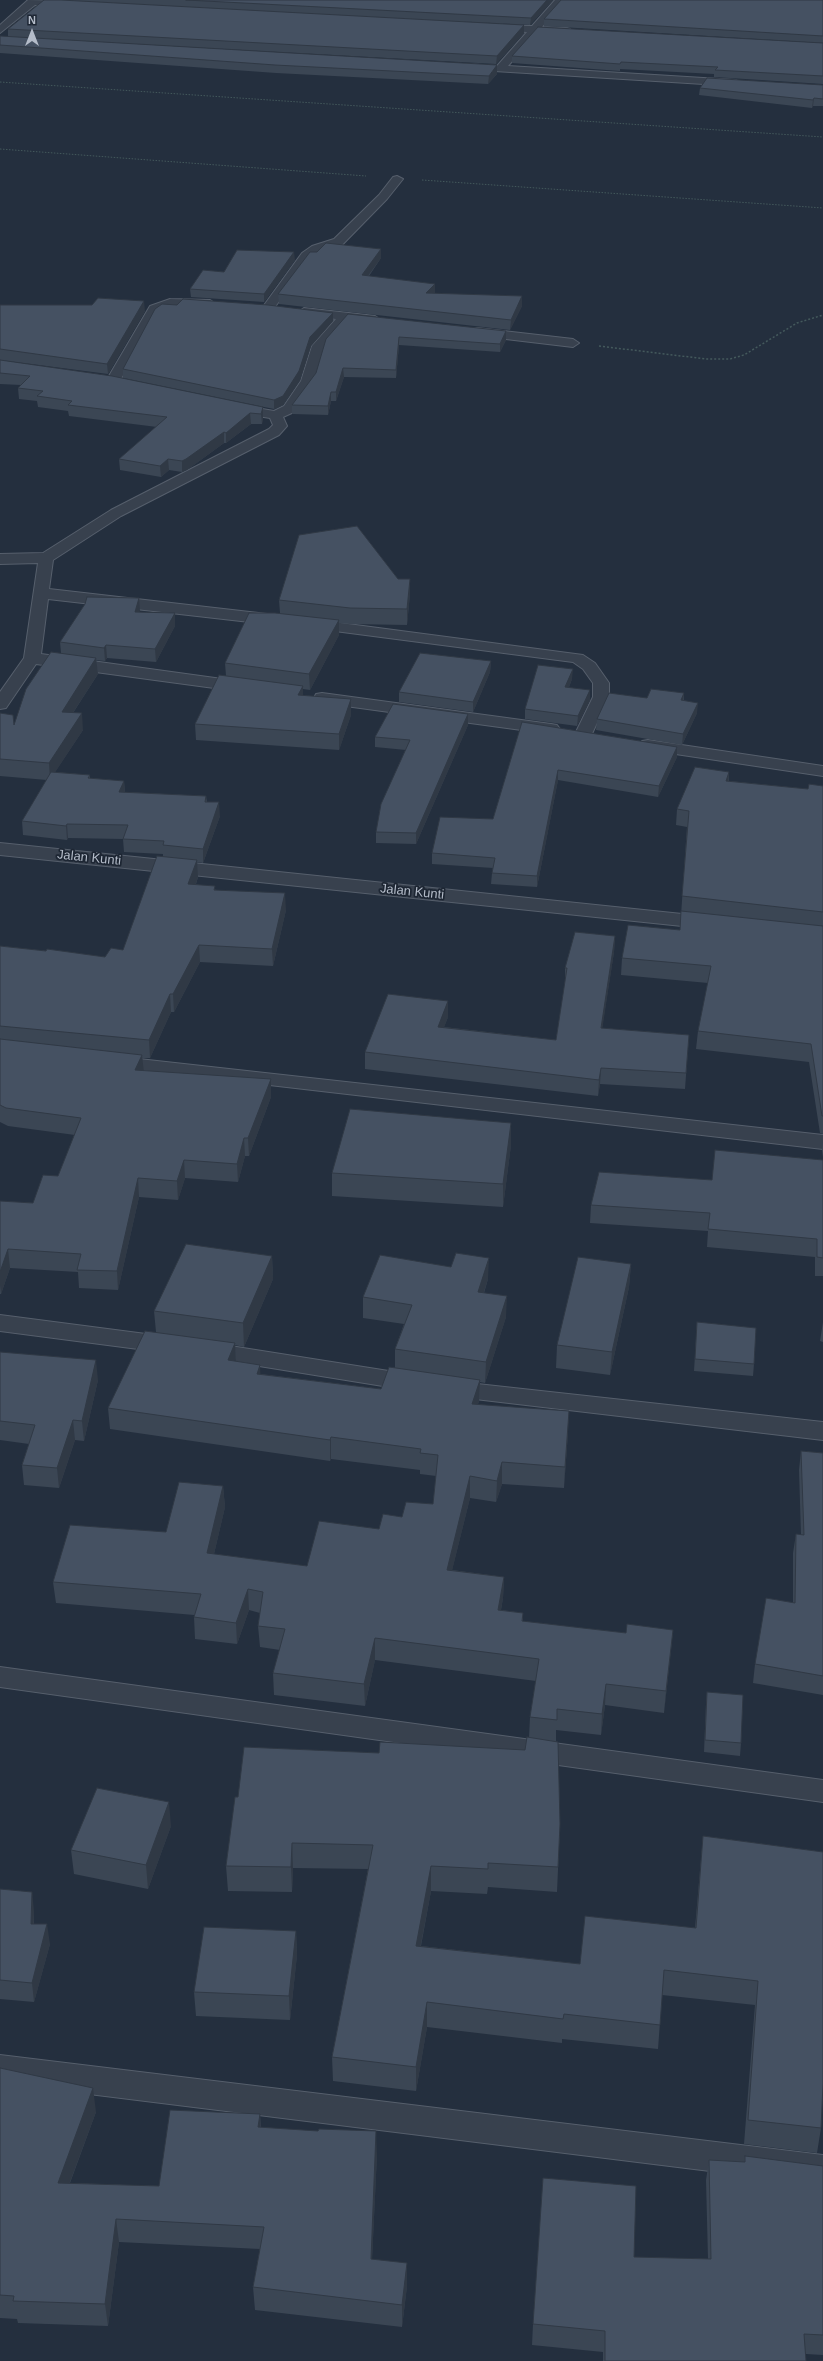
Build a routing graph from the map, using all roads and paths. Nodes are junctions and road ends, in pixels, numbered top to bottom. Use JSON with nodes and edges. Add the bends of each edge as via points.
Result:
{"nodes":[{"id":1,"x":560,"y":0,"type":"edge"},
{"id":2,"x":33,"y":1,"type":"edge"},
{"id":3,"x":79,"y":5,"type":"edge"},
{"id":4,"x":486,"y":26,"type":"edge"},
{"id":5,"x":534,"y":29,"type":"junction"},
{"id":6,"x":0,"y":30,"type":"edge"},
{"id":7,"x":581,"y":32,"type":"edge"},
{"id":8,"x":452,"y":66,"type":"edge"},
{"id":9,"x":500,"y":69,"type":"junction"},
{"id":10,"x":0,"y":82,"type":"edge"},
{"id":11,"x":744,"y":84,"type":"edge"},
{"id":12,"x":823,"y":137,"type":"edge"},
{"id":13,"x":397,"y":179,"type":"dead end"},
{"id":14,"x":223,"y":305,"type":"edge"},
{"id":15,"x":253,"y":307,"type":"edge"},
{"id":16,"x":268,"y":308,"type":"junction"},
{"id":17,"x":823,"y":315,"type":"edge"},
{"id":18,"x":345,"y":317,"type":"junction"},
{"id":19,"x":384,"y":321,"type":"edge"},
{"id":20,"x":463,"y":330,"type":"edge"},
{"id":21,"x":573,"y":343,"type":"joint"},
{"id":22,"x":98,"y":379,"type":"edge"},
{"id":23,"x":114,"y":381,"type":"junction"},
{"id":24,"x":129,"y":384,"type":"edge"},
{"id":25,"x":221,"y":405,"type":"edge"},
{"id":26,"x":275,"y":415,"type":"junction"},
{"id":27,"x":46,"y":558,"type":"junction"},
{"id":28,"x":0,"y":559,"type":"edge"},
{"id":29,"x":41,"y":593,"type":"junction"},
{"id":30,"x":32,"y":658,"type":"junction"},
{"id":31,"x":261,"y":690,"type":"edge"},
{"id":32,"x":308,"y":696,"type":"edge"},
{"id":33,"x":0,"y":704,"type":"edge"},
{"id":34,"x":632,"y":742,"type":"edge"},
{"id":35,"x":823,"y":771,"type":"edge"},
{"id":36,"x":0,"y":848,"type":"edge"},
{"id":37,"x":728,"y":925,"type":"edge"},
{"id":38,"x":95,"y":1060,"type":"edge"},
{"id":39,"x":823,"y":1142,"type":"edge"},
{"id":40,"x":0,"y":1324,"type":"edge"},
{"id":41,"x":823,"y":1431,"type":"edge"},
{"id":42,"x":0,"y":1677,"type":"edge"},
{"id":43,"x":823,"y":1791,"type":"edge"},
{"id":44,"x":0,"y":2069,"type":"edge"},
{"id":45,"x":823,"y":2170,"type":"edge"}],
"edges":[{"from":1,"to":5,"type":"street"},
{"from":2,"to":3,"type":"street"},
{"from":2,"to":6,"type":"street"},
{"from":4,"to":5,"type":"street"},
{"from":5,"to":7,"type":"street"},
{"from":5,"to":9,"type":"street"},
{"from":8,"to":9,"type":"street"},
{"from":9,"to":11,"type":"street"},
{"from":10,"to":12,"type":"path"},
{"from":13,"to":16,"type":"street","via":[[383,197],[338,242],[316,249],[306,256]]},
{"from":14,"to":23,"type":"street","via":[[182,302],[154,309]]},
{"from":15,"to":16,"type":"street"},
{"from":16,"to":18,"type":"street"},
{"from":17,"to":21,"type":"path","via":[[797,323],[744,355],[730,358],[706,359]]},
{"from":18,"to":19,"type":"street"},
{"from":18,"to":26,"type":"street","via":[[319,346],[308,381],[289,409]]},
{"from":20,"to":21,"type":"street"},
{"from":22,"to":23,"type":"street"},
{"from":23,"to":24,"type":"street"},
{"from":25,"to":26,"type":"street"},
{"from":26,"to":27,"type":"street","via":[[280,422],[274,432],[116,512]]},
{"from":27,"to":28,"type":"street"},
{"from":27,"to":29,"type":"street"},
{"from":29,"to":30,"type":"street"},
{"from":29,"to":32,"type":"street","via":[[568,656],[577,658],[589,666],[602,683],[592,735]]},
{"from":30,"to":31,"type":"street"},
{"from":30,"to":33,"type":"street"},
{"from":34,"to":35,"type":"street"},
{"from":36,"to":37,"type":"street","name":"Jalan Kunti"},
{"from":38,"to":39,"type":"street"},
{"from":40,"to":41,"type":"street","via":[[193,1348],[447,1388]]},
{"from":42,"to":43,"type":"street"},
{"from":44,"to":45,"type":"street"}]}
